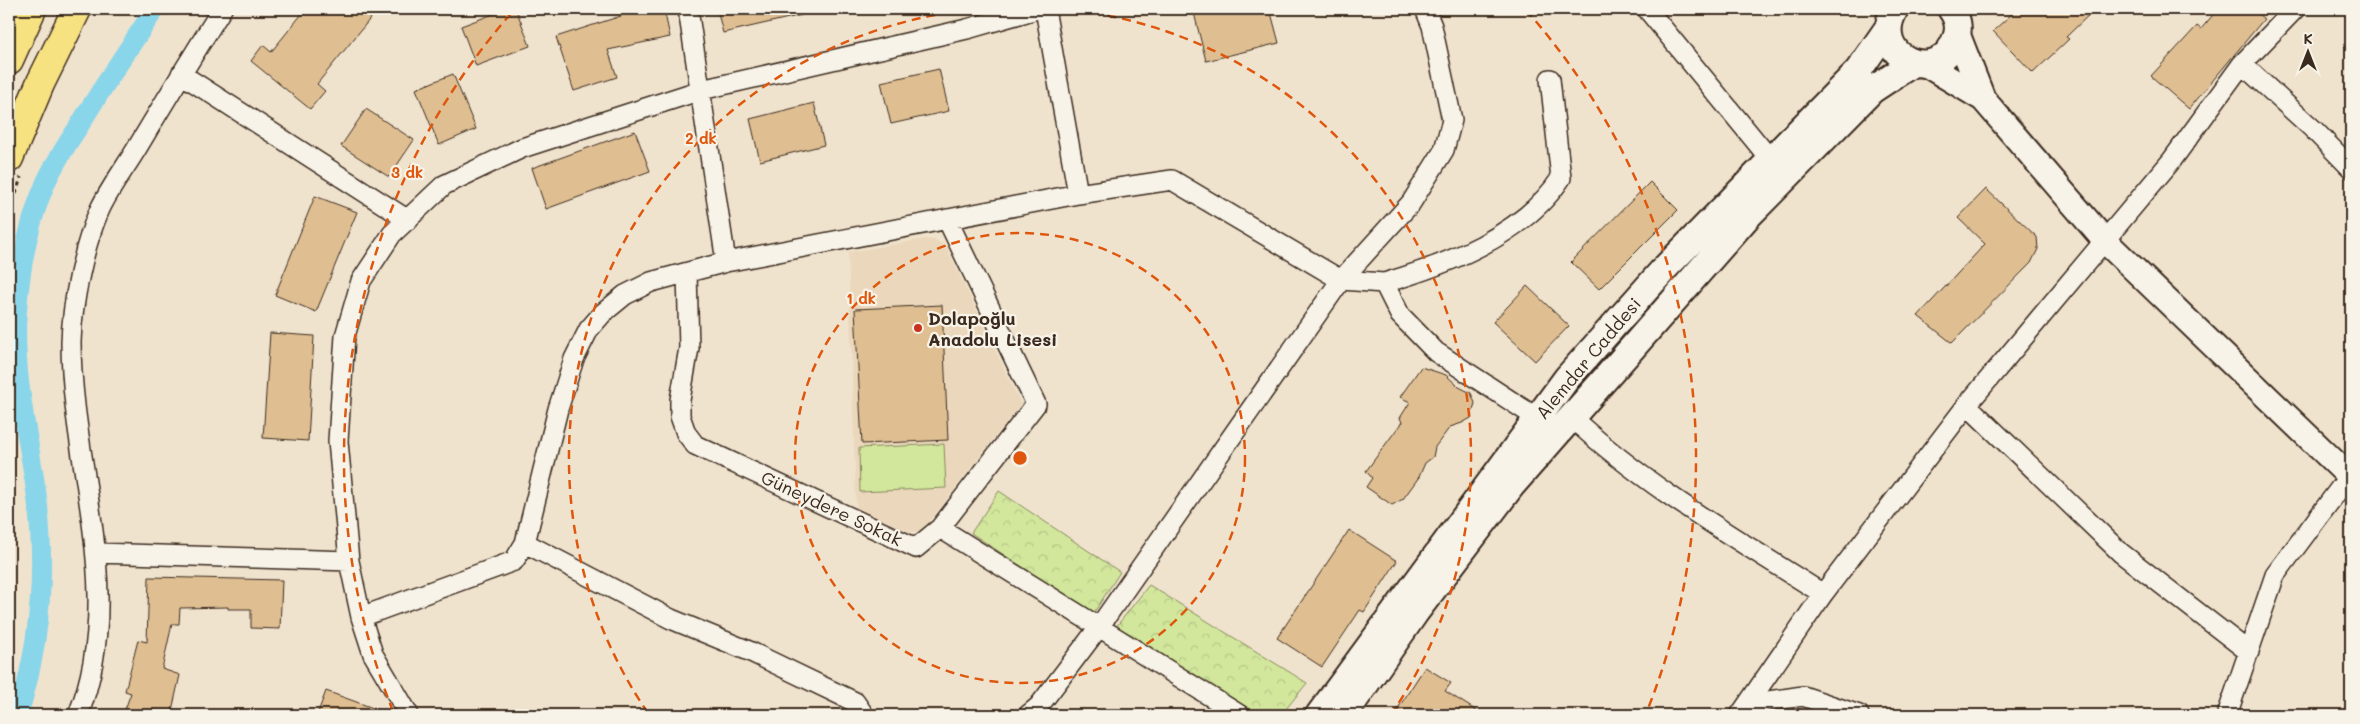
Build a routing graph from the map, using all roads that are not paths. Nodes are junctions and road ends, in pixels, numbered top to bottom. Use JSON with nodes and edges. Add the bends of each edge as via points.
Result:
{"nodes":[{"id":1,"x":32,"y":9,"type":"edge"},
{"id":2,"x":78,"y":9,"type":"edge"},
{"id":3,"x":222,"y":9,"type":"edge"},
{"id":4,"x":688,"y":9,"type":"edge"},
{"id":5,"x":1037,"y":9,"type":"edge"},
{"id":6,"x":1045,"y":9,"type":"edge"},
{"id":7,"x":1425,"y":9,"type":"edge"},
{"id":8,"x":1647,"y":9,"type":"edge"},
{"id":9,"x":2296,"y":9,"type":"edge"},
{"id":10,"x":1889,"y":16,"type":"edge"},
{"id":11,"x":1959,"y":19,"type":"edge"},
{"id":12,"x":9,"y":60,"type":"edge"},
{"id":13,"x":1919,"y":63,"type":"junction"},
{"id":14,"x":2242,"y":64,"type":"junction"},
{"id":15,"x":181,"y":74,"type":"junction"},
{"id":16,"x":1550,"y":80,"type":"dead end"},
{"id":17,"x":701,"y":90,"type":"junction"},
{"id":18,"x":1983,"y":99,"type":"junction"},
{"id":19,"x":9,"y":158,"type":"edge"},
{"id":20,"x":1770,"y":159,"type":"junction"},
{"id":21,"x":2351,"y":168,"type":"edge"},
{"id":22,"x":1078,"y":194,"type":"junction"},
{"id":23,"x":947,"y":219,"type":"junction"},
{"id":24,"x":408,"y":220,"type":"junction"},
{"id":25,"x":2105,"y":241,"type":"junction"},
{"id":26,"x":726,"y":262,"type":"junction"},
{"id":27,"x":687,"y":273,"type":"junction"},
{"id":28,"x":1341,"y":280,"type":"junction"},
{"id":29,"x":1384,"y":283,"type":"junction"},
{"id":30,"x":1967,"y":405,"type":"junction"},
{"id":31,"x":1537,"y":418,"type":"junction"},
{"id":32,"x":1571,"y":418,"type":"junction"},
{"id":33,"x":2350,"y":477,"type":"edge"},
{"id":34,"x":940,"y":528,"type":"junction"},
{"id":35,"x":525,"y":543,"type":"junction"},
{"id":36,"x":97,"y":553,"type":"junction"},
{"id":37,"x":349,"y":561,"type":"junction"},
{"id":38,"x":1822,"y":594,"type":"junction"},
{"id":39,"x":360,"y":617,"type":"junction"},
{"id":40,"x":1099,"y":627,"type":"junction"},
{"id":41,"x":2249,"y":652,"type":"junction"},
{"id":42,"x":1744,"y":709,"type":"edge"},
{"id":43,"x":78,"y":715,"type":"edge"},
{"id":44,"x":409,"y":715,"type":"edge"},
{"id":45,"x":864,"y":715,"type":"edge"},
{"id":46,"x":1028,"y":715,"type":"edge"},
{"id":47,"x":1240,"y":715,"type":"edge"},
{"id":48,"x":1319,"y":715,"type":"edge"},
{"id":49,"x":1344,"y":715,"type":"edge"},
{"id":50,"x":1859,"y":715,"type":"edge"},
{"id":51,"x":2227,"y":715,"type":"edge"}],
"edges":[{"from":1,"to":12,"type":"main road"},
{"from":2,"to":19,"type":"main road"},
{"from":3,"to":15,"type":"street"},
{"from":4,"to":17,"type":"street"},
{"from":5,"to":17,"type":"street"},
{"from":6,"to":22,"type":"street"},
{"from":7,"to":28,"type":"street","via":[[1432,26],[1452,120],[1444,150],[1411,203]]},
{"from":8,"to":20,"type":"street"},
{"from":9,"to":14,"type":"street"},
{"from":10,"to":13,"type":"main road","via":[[1889,40],[1895,50],[1903,58]]},
{"from":10,"to":20,"type":"main road","name":"Alemdar Caddesi","via":[[1858,71]]},
{"from":11,"to":13,"type":"main road","name":"Alemdar Caddesi","via":[[1953,46],[1946,55],[1936,61]]},
{"from":11,"to":18,"type":"street"},
{"from":13,"to":18,"type":"street"},
{"from":13,"to":32,"type":"main road","name":"Alemdar Caddesi","via":[[1872,90],[1747,217]]},
{"from":14,"to":21,"type":"street"},
{"from":14,"to":25,"type":"street","via":[[2172,160]]},
{"from":15,"to":24,"type":"street"},
{"from":15,"to":36,"type":"street","via":[[100,210],[80,270],[71,341],[76,412]]},
{"from":16,"to":29,"type":"street","via":[[1561,178],[1551,193],[1507,232],[1425,271]]},
{"from":17,"to":24,"type":"street","via":[[522,148],[444,185]]},
{"from":17,"to":26,"type":"street"},
{"from":18,"to":25,"type":"street"},
{"from":20,"to":31,"type":"main road","name":"Alemdar Caddesi","via":[[1665,268],[1567,378]]},
{"from":22,"to":23,"type":"street"},
{"from":22,"to":28,"type":"street","via":[[1172,180]]},
{"from":23,"to":26,"type":"street"},
{"from":23,"to":34,"type":"street","via":[[1036,404]]},
{"from":24,"to":37,"type":"street","via":[[392,234],[361,282],[345,336],[338,441]]},
{"from":25,"to":30,"type":"street"},
{"from":25,"to":33,"type":"street"},
{"from":26,"to":27,"type":"street"},
{"from":27,"to":34,"type":"street","name":"Güneydere Sokak","via":[[689,348],[680,416],[695,445],[916,548]]},
{"from":27,"to":35,"type":"street","via":[[651,282],[625,295],[589,329],[574,359],[558,409]]},
{"from":28,"to":29,"type":"street"},
{"from":28,"to":40,"type":"street"},
{"from":29,"to":31,"type":"street","via":[[1400,315],[1436,352]]},
{"from":30,"to":38,"type":"street"},
{"from":30,"to":41,"type":"street","via":[[2121,553]]},
{"from":31,"to":48,"type":"main road","name":"Alemdar Caddesi"},
{"from":32,"to":38,"type":"street","via":[[1604,448],[1653,483]]},
{"from":32,"to":49,"type":"main road","name":"Alemdar Caddesi","via":[[1512,485],[1415,613]]},
{"from":33,"to":41,"type":"street","via":[[2275,575]]},
{"from":34,"to":40,"type":"street"},
{"from":35,"to":39,"type":"street","via":[[514,561]]},
{"from":35,"to":45,"type":"street","via":[[670,619],[749,651],[855,702]]},
{"from":36,"to":37,"type":"street"},
{"from":36,"to":43,"type":"street","via":[[99,618],[88,692]]},
{"from":37,"to":39,"type":"street"},
{"from":38,"to":42,"type":"street"},
{"from":39,"to":44,"type":"street","via":[[373,654]]},
{"from":40,"to":46,"type":"street","via":[[1040,706]]},
{"from":40,"to":47,"type":"street"},
{"from":41,"to":51,"type":"street"},
{"from":42,"to":50,"type":"street","via":[[1803,696]]}]}
